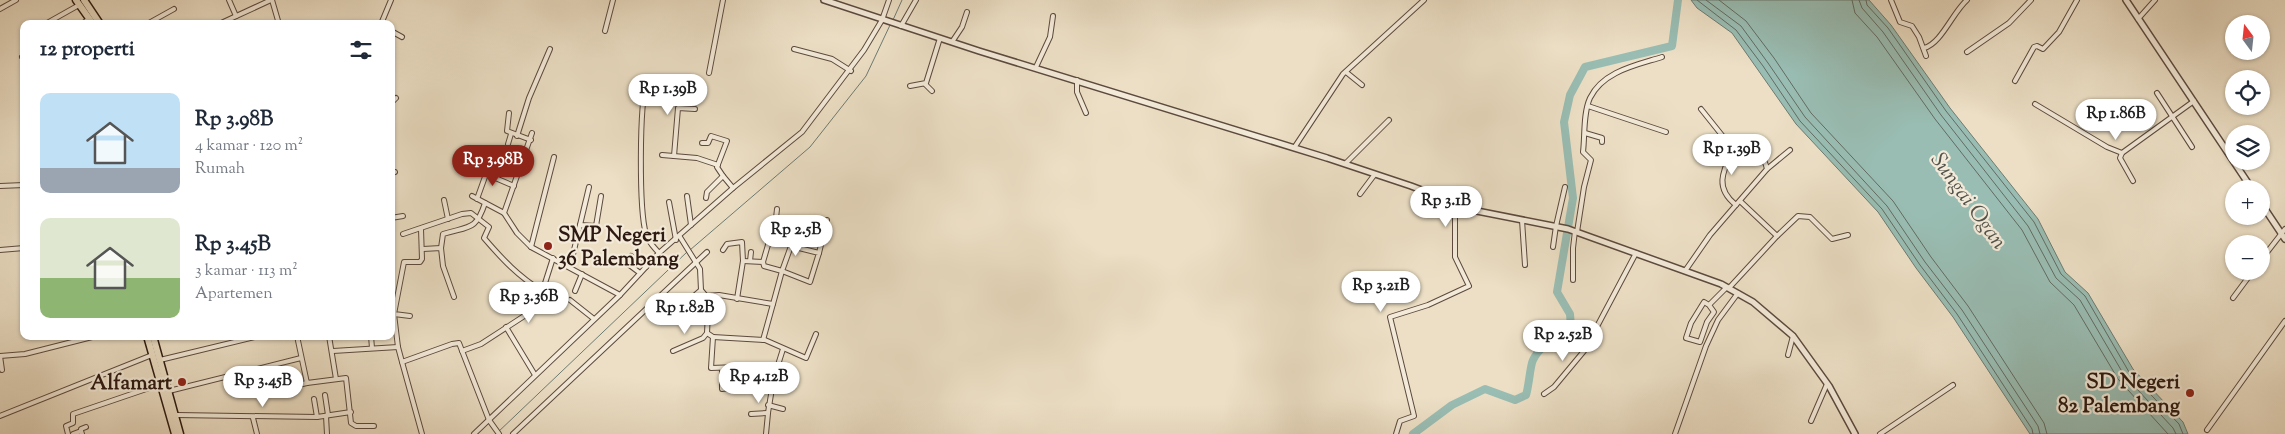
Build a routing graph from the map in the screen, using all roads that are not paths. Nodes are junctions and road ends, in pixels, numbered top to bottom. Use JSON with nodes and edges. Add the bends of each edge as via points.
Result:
{"nodes":[{"id":1,"x":16,"y":0,"type":"edge"},
{"id":2,"x":229,"y":0,"type":"edge"},
{"id":3,"x":270,"y":0,"type":"edge"},
{"id":4,"x":391,"y":0,"type":"edge"},
{"id":5,"x":613,"y":0,"type":"edge"},
{"id":6,"x":723,"y":0,"type":"edge"},
{"id":7,"x":824,"y":0,"type":"edge"},
{"id":8,"x":889,"y":0,"type":"edge"},
{"id":9,"x":916,"y":0,"type":"edge"},
{"id":10,"x":1424,"y":0,"type":"edge"},
{"id":11,"x":1890,"y":0,"type":"edge"},
{"id":12,"x":1968,"y":0,"type":"edge"},
{"id":13,"x":2023,"y":0,"type":"edge"},
{"id":14,"x":2032,"y":0,"type":"edge"},
{"id":15,"x":2077,"y":0,"type":"edge"},
{"id":16,"x":2126,"y":0,"type":"edge"},
{"id":17,"x":2156,"y":0,"type":"edge"},
{"id":18,"x":83,"y":2,"type":"edge"},
{"id":19,"x":2027,"y":6,"type":"junction"},
{"id":20,"x":0,"y":9,"type":"edge"},
{"id":21,"x":174,"y":9,"type":"dead end"},
{"id":22,"x":967,"y":12,"type":"dead end"},
{"id":23,"x":236,"y":16,"type":"junction"},
{"id":24,"x":1053,"y":16,"type":"dead end"},
{"id":25,"x":2138,"y":19,"type":"junction"},
{"id":26,"x":52,"y":20,"type":"edge"},
{"id":27,"x":91,"y":20,"type":"edge"},
{"id":28,"x":97,"y":20,"type":"edge"},
{"id":29,"x":154,"y":20,"type":"edge"},
{"id":30,"x":228,"y":20,"type":"edge"},
{"id":31,"x":278,"y":20,"type":"edge"},
{"id":32,"x":382,"y":20,"type":"edge"},
{"id":33,"x":884,"y":20,"type":"junction"},
{"id":34,"x":901,"y":26,"type":"junction"},
{"id":35,"x":605,"y":30,"type":"dead end"},
{"id":36,"x":395,"y":33,"type":"edge"},
{"id":37,"x":402,"y":37,"type":"dead end"},
{"id":38,"x":940,"y":38,"type":"junction"},
{"id":39,"x":952,"y":42,"type":"junction"},
{"id":40,"x":1924,"y":48,"type":"junction"},
{"id":41,"x":550,"y":49,"type":"dead end"},
{"id":42,"x":794,"y":49,"type":"dead end"},
{"id":43,"x":1967,"y":52,"type":"dead end"},
{"id":44,"x":1926,"y":56,"type":"dead end"},
{"id":45,"x":1662,"y":57,"type":"dead end"},
{"id":46,"x":1036,"y":68,"type":"junction"},
{"id":47,"x":851,"y":71,"type":"junction"},
{"id":48,"x":1346,"y":72,"type":"junction"},
{"id":49,"x":709,"y":73,"type":"dead end"},
{"id":50,"x":1077,"y":80,"type":"junction"},
{"id":51,"x":2015,"y":81,"type":"dead end"},
{"id":52,"x":674,"y":82,"type":"dead end"},
{"id":53,"x":925,"y":84,"type":"junction"},
{"id":54,"x":1362,"y":85,"type":"dead end"},
{"id":55,"x":910,"y":86,"type":"dead end"},
{"id":56,"x":932,"y":90,"type":"dead end"},
{"id":57,"x":2157,"y":93,"type":"dead end"},
{"id":58,"x":2194,"y":102,"type":"junction"},
{"id":59,"x":2035,"y":104,"type":"dead end"},
{"id":60,"x":1588,"y":106,"type":"junction"},
{"id":61,"x":696,"y":108,"type":"dead end"},
{"id":62,"x":1701,"y":109,"type":"dead end"},
{"id":63,"x":509,"y":113,"type":"dead end"},
{"id":64,"x":1086,"y":113,"type":"dead end"},
{"id":65,"x":2172,"y":118,"type":"junction"},
{"id":66,"x":1388,"y":120,"type":"dead end"},
{"id":67,"x":1666,"y":132,"type":"dead end"},
{"id":68,"x":532,"y":133,"type":"dead end"},
{"id":69,"x":1585,"y":133,"type":"junction"},
{"id":70,"x":512,"y":134,"type":"junction"},
{"id":71,"x":517,"y":136,"type":"junction"},
{"id":72,"x":530,"y":140,"type":"junction"},
{"id":73,"x":1602,"y":142,"type":"dead end"},
{"id":74,"x":702,"y":143,"type":"dead end"},
{"id":75,"x":508,"y":144,"type":"dead end"},
{"id":76,"x":2192,"y":147,"type":"dead end"},
{"id":77,"x":1294,"y":148,"type":"junction"},
{"id":78,"x":1732,"y":149,"type":"junction"},
{"id":79,"x":1790,"y":150,"type":"dead end"},
{"id":80,"x":2122,"y":153,"type":"junction"},
{"id":81,"x":662,"y":155,"type":"dead end"},
{"id":82,"x":674,"y":156,"type":"junction"},
{"id":83,"x":554,"y":157,"type":"dead end"},
{"id":84,"x":1345,"y":164,"type":"junction"},
{"id":85,"x":718,"y":165,"type":"junction"},
{"id":86,"x":1767,"y":169,"type":"junction"},
{"id":87,"x":1375,"y":174,"type":"junction"},
{"id":88,"x":723,"y":176,"type":"junction"},
{"id":89,"x":2246,"y":180,"type":"edge"},
{"id":90,"x":2133,"y":181,"type":"dead end"},
{"id":91,"x":20,"y":185,"type":"edge"},
{"id":92,"x":0,"y":186,"type":"edge"},
{"id":93,"x":514,"y":186,"type":"junction"},
{"id":94,"x":589,"y":186,"type":"dead end"},
{"id":95,"x":1566,"y":187,"type":"dead end"},
{"id":96,"x":734,"y":188,"type":"junction"},
{"id":97,"x":1360,"y":194,"type":"dead end"},
{"id":98,"x":472,"y":196,"type":"dead end"},
{"id":99,"x":601,"y":196,"type":"dead end"},
{"id":100,"x":687,"y":196,"type":"dead end"},
{"id":101,"x":706,"y":198,"type":"dead end"},
{"id":102,"x":477,"y":199,"type":"junction"},
{"id":103,"x":444,"y":200,"type":"dead end"},
{"id":104,"x":1740,"y":201,"type":"junction"},
{"id":105,"x":669,"y":202,"type":"dead end"},
{"id":106,"x":1454,"y":202,"type":"junction"},
{"id":107,"x":485,"y":203,"type":"junction"},
{"id":108,"x":1736,"y":205,"type":"junction"},
{"id":109,"x":777,"y":209,"type":"dead end"},
{"id":110,"x":504,"y":213,"type":"junction"},
{"id":111,"x":2270,"y":215,"type":"edge"},
{"id":112,"x":403,"y":216,"type":"dead end"},
{"id":113,"x":395,"y":217,"type":"edge"},
{"id":114,"x":448,"y":219,"type":"junction"},
{"id":115,"x":479,"y":220,"type":"junction"},
{"id":116,"x":827,"y":220,"type":"dead end"},
{"id":117,"x":1522,"y":220,"type":"junction"},
{"id":118,"x":580,"y":225,"type":"junction"},
{"id":119,"x":691,"y":225,"type":"junction"},
{"id":120,"x":1556,"y":226,"type":"junction"},
{"id":121,"x":421,"y":229,"type":"junction"},
{"id":122,"x":1576,"y":232,"type":"junction"},
{"id":123,"x":403,"y":234,"type":"dead end"},
{"id":124,"x":2284,"y":234,"type":"edge"},
{"id":125,"x":1848,"y":235,"type":"dead end"},
{"id":126,"x":1777,"y":236,"type":"junction"},
{"id":127,"x":678,"y":238,"type":"junction"},
{"id":128,"x":531,"y":247,"type":"junction"},
{"id":129,"x":1553,"y":247,"type":"dead end"},
{"id":130,"x":20,"y":248,"type":"edge"},
{"id":131,"x":441,"y":248,"type":"junction"},
{"id":132,"x":423,"y":249,"type":"junction"},
{"id":133,"x":0,"y":250,"type":"edge"},
{"id":134,"x":723,"y":250,"type":"dead end"},
{"id":135,"x":2270,"y":250,"type":"edge"},
{"id":136,"x":707,"y":252,"type":"dead end"},
{"id":137,"x":752,"y":252,"type":"dead end"},
{"id":138,"x":659,"y":253,"type":"junction"},
{"id":139,"x":819,"y":253,"type":"junction"},
{"id":140,"x":1636,"y":254,"type":"junction"},
{"id":141,"x":631,"y":256,"type":"dead end"},
{"id":142,"x":553,"y":258,"type":"junction"},
{"id":143,"x":696,"y":261,"type":"junction"},
{"id":144,"x":742,"y":261,"type":"junction"},
{"id":145,"x":750,"y":261,"type":"junction"},
{"id":146,"x":763,"y":262,"type":"junction"},
{"id":147,"x":628,"y":264,"type":"dead end"},
{"id":148,"x":1525,"y":265,"type":"dead end"},
{"id":149,"x":570,"y":268,"type":"junction"},
{"id":150,"x":646,"y":268,"type":"junction"},
{"id":151,"x":782,"y":271,"type":"junction"},
{"id":152,"x":1685,"y":271,"type":"junction"},
{"id":153,"x":640,"y":273,"type":"junction"},
{"id":154,"x":582,"y":274,"type":"junction"},
{"id":155,"x":1573,"y":280,"type":"dead end"},
{"id":156,"x":2246,"y":280,"type":"edge"},
{"id":157,"x":1728,"y":288,"type":"junction"},
{"id":158,"x":701,"y":290,"type":"junction"},
{"id":159,"x":542,"y":291,"type":"junction"},
{"id":160,"x":575,"y":291,"type":"dead end"},
{"id":161,"x":1738,"y":293,"type":"junction"},
{"id":162,"x":620,"y":295,"type":"junction"},
{"id":163,"x":706,"y":296,"type":"junction"},
{"id":164,"x":454,"y":297,"type":"dead end"},
{"id":165,"x":2233,"y":298,"type":"dead end"},
{"id":166,"x":570,"y":300,"type":"dead end"},
{"id":167,"x":737,"y":300,"type":"junction"},
{"id":168,"x":773,"y":304,"type":"junction"},
{"id":169,"x":395,"y":305,"type":"edge"},
{"id":170,"x":1709,"y":305,"type":"junction"},
{"id":171,"x":692,"y":306,"type":"dead end"},
{"id":172,"x":395,"y":314,"type":"edge"},
{"id":173,"x":410,"y":316,"type":"dead end"},
{"id":174,"x":594,"y":319,"type":"junction"},
{"id":175,"x":2285,"y":321,"type":"edge"},
{"id":176,"x":395,"y":327,"type":"edge"},
{"id":177,"x":506,"y":327,"type":"junction"},
{"id":178,"x":707,"y":333,"type":"junction"},
{"id":179,"x":816,"y":334,"type":"dead end"},
{"id":180,"x":1793,"y":336,"type":"junction"},
{"id":181,"x":713,"y":337,"type":"junction"},
{"id":182,"x":81,"y":340,"type":"edge"},
{"id":183,"x":148,"y":340,"type":"edge"},
{"id":184,"x":154,"y":340,"type":"edge"},
{"id":185,"x":242,"y":340,"type":"edge"},
{"id":186,"x":298,"y":340,"type":"edge"},
{"id":187,"x":330,"y":340,"type":"edge"},
{"id":188,"x":371,"y":340,"type":"edge"},
{"id":189,"x":763,"y":340,"type":"junction"},
{"id":190,"x":398,"y":347,"type":"junction"},
{"id":191,"x":372,"y":348,"type":"junction"},
{"id":192,"x":783,"y":349,"type":"junction"},
{"id":193,"x":333,"y":351,"type":"junction"},
{"id":194,"x":462,"y":351,"type":"junction"},
{"id":195,"x":673,"y":351,"type":"dead end"},
{"id":196,"x":152,"y":355,"type":"junction"},
{"id":197,"x":1788,"y":355,"type":"dead end"},
{"id":198,"x":0,"y":356,"type":"edge"},
{"id":199,"x":301,"y":358,"type":"junction"},
{"id":200,"x":160,"y":360,"type":"junction"},
{"id":201,"x":402,"y":362,"type":"junction"},
{"id":202,"x":722,"y":368,"type":"junction"},
{"id":203,"x":2,"y":370,"type":"dead end"},
{"id":204,"x":535,"y":375,"type":"junction"},
{"id":205,"x":336,"y":379,"type":"junction"},
{"id":206,"x":161,"y":384,"type":"junction"},
{"id":207,"x":307,"y":384,"type":"junction"},
{"id":208,"x":1827,"y":384,"type":"junction"},
{"id":209,"x":1953,"y":385,"type":"dead end"},
{"id":210,"x":294,"y":386,"type":"dead end"},
{"id":211,"x":169,"y":391,"type":"junction"},
{"id":212,"x":1544,"y":394,"type":"dead end"},
{"id":213,"x":325,"y":395,"type":"dead end"},
{"id":214,"x":314,"y":399,"type":"dead end"},
{"id":215,"x":768,"y":405,"type":"junction"},
{"id":216,"x":783,"y":409,"type":"dead end"},
{"id":217,"x":351,"y":412,"type":"junction"},
{"id":218,"x":751,"y":414,"type":"dead end"},
{"id":219,"x":767,"y":414,"type":"junction"},
{"id":220,"x":176,"y":415,"type":"junction"},
{"id":221,"x":0,"y":416,"type":"edge"},
{"id":222,"x":327,"y":416,"type":"junction"},
{"id":223,"x":317,"y":417,"type":"junction"},
{"id":224,"x":253,"y":418,"type":"junction"},
{"id":225,"x":490,"y":421,"type":"junction"},
{"id":226,"x":1811,"y":421,"type":"dead end"},
{"id":227,"x":374,"y":426,"type":"dead end"},
{"id":228,"x":86,"y":427,"type":"dead end"},
{"id":229,"x":2207,"y":430,"type":"dead end"},
{"id":230,"x":81,"y":433,"type":"edge"},
{"id":231,"x":68,"y":434,"type":"edge"},
{"id":232,"x":73,"y":434,"type":"edge"},
{"id":233,"x":175,"y":434,"type":"edge"},
{"id":234,"x":180,"y":434,"type":"edge"},
{"id":235,"x":258,"y":434,"type":"edge"},
{"id":236,"x":327,"y":434,"type":"edge"},
{"id":237,"x":422,"y":434,"type":"edge"},
{"id":238,"x":474,"y":434,"type":"edge"},
{"id":239,"x":499,"y":434,"type":"edge"},
{"id":240,"x":513,"y":434,"type":"edge"},
{"id":241,"x":766,"y":434,"type":"edge"},
{"id":242,"x":1396,"y":434,"type":"edge"},
{"id":243,"x":1675,"y":434,"type":"edge"},
{"id":244,"x":1854,"y":434,"type":"edge"},
{"id":245,"x":1880,"y":434,"type":"edge"}],
"edges":[{"from":1,"to":20,"type":"street"},
{"from":2,"to":23,"type":"street"},
{"from":3,"to":23,"type":"street"},
{"from":3,"to":31,"type":"street"},
{"from":4,"to":32,"type":"street"},
{"from":5,"to":35,"type":"street"},
{"from":6,"to":49,"type":"street"},
{"from":7,"to":33,"type":"street"},
{"from":8,"to":33,"type":"street"},
{"from":9,"to":34,"type":"street"},
{"from":10,"to":48,"type":"street"},
{"from":11,"to":40,"type":"street","via":[[1900,22],[1912,26]]},
{"from":12,"to":40,"type":"street","via":[[1933,44]]},
{"from":13,"to":19,"type":"street"},
{"from":14,"to":19,"type":"street"},
{"from":15,"to":51,"type":"street","via":[[2059,32],[2042,49],[2034,47]]},
{"from":16,"to":25,"type":"street"},
{"from":17,"to":25,"type":"street"},
{"from":18,"to":26,"type":"street"},
{"from":18,"to":27,"type":"highway"},
{"from":18,"to":28,"type":"highway"},
{"from":19,"to":43,"type":"street","via":[[2009,23]]},
{"from":21,"to":29,"type":"street"},
{"from":22,"to":39,"type":"street"},
{"from":23,"to":30,"type":"street"},
{"from":24,"to":46,"type":"street","via":[[1050,36]]},
{"from":25,"to":58,"type":"street"},
{"from":33,"to":34,"type":"street"},
{"from":33,"to":47,"type":"street"},
{"from":34,"to":38,"type":"street"},
{"from":36,"to":37,"type":"street"},
{"from":38,"to":39,"type":"street"},
{"from":38,"to":53,"type":"street"},
{"from":39,"to":46,"type":"street"},
{"from":40,"to":44,"type":"street"},
{"from":41,"to":71,"type":"street"},
{"from":42,"to":47,"type":"street","via":[[832,60]]},
{"from":45,"to":60,"type":"street","via":[[1611,75],[1590,98]]},
{"from":46,"to":50,"type":"street"},
{"from":47,"to":96,"type":"street","via":[[802,132]]},
{"from":48,"to":54,"type":"street"},
{"from":48,"to":77,"type":"street"},
{"from":50,"to":64,"type":"street","via":[[1076,92]]},
{"from":50,"to":77,"type":"street"},
{"from":52,"to":138,"type":"street","via":[[647,81],[643,104],[646,235]]},
{"from":53,"to":55,"type":"street"},
{"from":53,"to":56,"type":"street"},
{"from":57,"to":65,"type":"street"},
{"from":58,"to":65,"type":"street"},
{"from":58,"to":89,"type":"street"},
{"from":59,"to":80,"type":"street","via":[[2106,147]]},
{"from":60,"to":67,"type":"street"},
{"from":60,"to":69,"type":"street"},
{"from":61,"to":82,"type":"street","via":[[678,108]]},
{"from":62,"to":78,"type":"street"},
{"from":63,"to":70,"type":"street","via":[[506,130]]},
{"from":65,"to":76,"type":"street"},
{"from":65,"to":80,"type":"street"},
{"from":66,"to":84,"type":"street"},
{"from":68,"to":72,"type":"street"},
{"from":69,"to":73,"type":"street","via":[[1602,138]]},
{"from":69,"to":122,"type":"street","via":[[1584,154],[1591,160]]},
{"from":70,"to":71,"type":"street"},
{"from":70,"to":75,"type":"street"},
{"from":71,"to":72,"type":"street"},
{"from":72,"to":93,"type":"street"},
{"from":74,"to":85,"type":"street","via":[[708,143],[712,136],[727,141]]},
{"from":77,"to":84,"type":"street"},
{"from":78,"to":86,"type":"street","via":[[1741,141],[1748,142]]},
{"from":78,"to":108,"type":"street","via":[[1722,176],[1728,199]]},
{"from":79,"to":86,"type":"street"},
{"from":80,"to":90,"type":"street","via":[[2121,160]]},
{"from":81,"to":82,"type":"street"},
{"from":82,"to":85,"type":"street"},
{"from":83,"to":128,"type":"street"},
{"from":84,"to":87,"type":"street"},
{"from":85,"to":88,"type":"street"},
{"from":86,"to":104,"type":"street"},
{"from":87,"to":97,"type":"street"},
{"from":87,"to":106,"type":"street"},
{"from":88,"to":96,"type":"street"},
{"from":88,"to":101,"type":"street","via":[[707,192]]},
{"from":91,"to":92,"type":"street"},
{"from":93,"to":102,"type":"street","via":[[486,174]]},
{"from":93,"to":110,"type":"street"},
{"from":94,"to":118,"type":"street"},
{"from":95,"to":120,"type":"street"},
{"from":96,"to":119,"type":"street"},
{"from":98,"to":102,"type":"street"},
{"from":99,"to":118,"type":"street","via":[[596,226]]},
{"from":100,"to":119,"type":"street"},
{"from":102,"to":107,"type":"street"},
{"from":103,"to":114,"type":"street"},
{"from":104,"to":108,"type":"street"},
{"from":104,"to":126,"type":"street"},
{"from":105,"to":127,"type":"street"},
{"from":106,"to":117,"type":"street","via":[[1477,211]]},
{"from":106,"to":242,"type":"street","via":[[1455,256],[1469,286],[1390,317],[1414,417],[1400,422]]},
{"from":107,"to":110,"type":"street"},
{"from":107,"to":115,"type":"street"},
{"from":108,"to":152,"type":"street"},
{"from":109,"to":146,"type":"street","via":[[774,236],[770,238]]},
{"from":110,"to":128,"type":"street"},
{"from":111,"to":124,"type":"street"},
{"from":112,"to":113,"type":"street"},
{"from":114,"to":115,"type":"street","via":[[469,213]]},
{"from":114,"to":121,"type":"street"},
{"from":115,"to":131,"type":"street","via":[[466,228],[443,234]]},
{"from":115,"to":159,"type":"street","via":[[490,228],[485,240],[513,271]]},
{"from":116,"to":139,"type":"street"},
{"from":117,"to":120,"type":"street"},
{"from":117,"to":148,"type":"street"},
{"from":118,"to":149,"type":"street"},
{"from":119,"to":127,"type":"street"},
{"from":120,"to":122,"type":"street"},
{"from":120,"to":129,"type":"street"},
{"from":121,"to":123,"type":"street"},
{"from":121,"to":132,"type":"street"},
{"from":122,"to":140,"type":"street"},
{"from":122,"to":155,"type":"street"},
{"from":124,"to":135,"type":"street"},
{"from":125,"to":126,"type":"street","via":[[1832,239],[1810,217],[1801,216]]},
{"from":126,"to":157,"type":"street"},
{"from":127,"to":138,"type":"street"},
{"from":127,"to":143,"type":"street"},
{"from":128,"to":142,"type":"street"},
{"from":130,"to":133,"type":"street"},
{"from":131,"to":132,"type":"street"},
{"from":131,"to":164,"type":"street","via":[[443,266]]},
{"from":132,"to":169,"type":"street","via":[[421,261],[404,262]]},
{"from":134,"to":144,"type":"street","via":[[728,244],[742,242]]},
{"from":136,"to":143,"type":"street"},
{"from":137,"to":145,"type":"street"},
{"from":138,"to":150,"type":"street"},
{"from":139,"to":151,"type":"street","via":[[791,246]]},
{"from":139,"to":151,"type":"street","via":[[810,282]]},
{"from":140,"to":152,"type":"street"},
{"from":140,"to":212,"type":"street","via":[[1583,353]]},
{"from":141,"to":150,"type":"street"},
{"from":142,"to":149,"type":"street"},
{"from":142,"to":159,"type":"street"},
{"from":143,"to":158,"type":"street","via":[[700,269]]},
{"from":143,"to":240,"type":"street"},
{"from":144,"to":145,"type":"street"},
{"from":144,"to":167,"type":"street"},
{"from":145,"to":146,"type":"street"},
{"from":146,"to":151,"type":"street","via":[[764,266]]},
{"from":147,"to":153,"type":"street"},
{"from":149,"to":154,"type":"street"},
{"from":150,"to":153,"type":"street"},
{"from":151,"to":168,"type":"street"},
{"from":152,"to":157,"type":"street"},
{"from":153,"to":162,"type":"street"},
{"from":154,"to":160,"type":"street"},
{"from":154,"to":162,"type":"street"},
{"from":156,"to":165,"type":"street"},
{"from":157,"to":161,"type":"street"},
{"from":157,"to":170,"type":"street"},
{"from":158,"to":163,"type":"street"},
{"from":158,"to":171,"type":"street","via":[[694,296]]},
{"from":159,"to":177,"type":"street","via":[[535,310]]},
{"from":161,"to":180,"type":"street","via":[[1754,302]]},
{"from":161,"to":243,"type":"street","via":[[1718,320],[1706,346]]},
{"from":162,"to":174,"type":"street"},
{"from":163,"to":167,"type":"street","via":[[719,295]]},
{"from":163,"to":178,"type":"street"},
{"from":166,"to":174,"type":"street"},
{"from":167,"to":168,"type":"street"},
{"from":168,"to":189,"type":"street"},
{"from":170,"to":170,"type":"street","via":[[1703,303],[1686,338],[1700,342],[1714,312]]},
{"from":172,"to":173,"type":"street"},
{"from":174,"to":204,"type":"street"},
{"from":175,"to":229,"type":"street"},
{"from":176,"to":190,"type":"street"},
{"from":177,"to":194,"type":"street","via":[[481,344]]},
{"from":177,"to":204,"type":"street"},
{"from":178,"to":181,"type":"street"},
{"from":178,"to":195,"type":"street","via":[[703,338]]},
{"from":179,"to":192,"type":"street","via":[[806,358]]},
{"from":180,"to":197,"type":"street"},
{"from":180,"to":208,"type":"street"},
{"from":181,"to":189,"type":"street"},
{"from":181,"to":202,"type":"street","via":[[711,368]]},
{"from":182,"to":198,"type":"street","via":[[19,356]]},
{"from":183,"to":196,"type":"highway"},
{"from":184,"to":200,"type":"highway"},
{"from":185,"to":200,"type":"street"},
{"from":186,"to":199,"type":"street"},
{"from":187,"to":193,"type":"street"},
{"from":188,"to":191,"type":"street"},
{"from":189,"to":192,"type":"street"},
{"from":190,"to":191,"type":"street"},
{"from":190,"to":201,"type":"street"},
{"from":191,"to":193,"type":"street"},
{"from":192,"to":215,"type":"street","via":[[773,376]]},
{"from":193,"to":205,"type":"street"},
{"from":194,"to":201,"type":"street","via":[[457,342]]},
{"from":194,"to":225,"type":"street"},
{"from":196,"to":206,"type":"highway"},
{"from":196,"to":221,"type":"street"},
{"from":198,"to":203,"type":"street"},
{"from":199,"to":207,"type":"street"},
{"from":199,"to":211,"type":"street"},
{"from":200,"to":211,"type":"highway"},
{"from":201,"to":237,"type":"street"},
{"from":202,"to":202,"type":"street","via":[[739,368],[737,387],[722,388]]},
{"from":204,"to":225,"type":"street"},
{"from":205,"to":207,"type":"street"},
{"from":205,"to":217,"type":"street","via":[[348,381]]},
{"from":206,"to":231,"type":"street","via":[[73,414],[73,423],[66,426]]},
{"from":206,"to":233,"type":"highway"},
{"from":207,"to":210,"type":"street"},
{"from":208,"to":226,"type":"street"},
{"from":208,"to":244,"type":"street"},
{"from":209,"to":245,"type":"street"},
{"from":211,"to":220,"type":"highway"},
{"from":213,"to":222,"type":"street"},
{"from":214,"to":223,"type":"street"},
{"from":215,"to":216,"type":"street"},
{"from":215,"to":219,"type":"street"},
{"from":217,"to":222,"type":"street"},
{"from":217,"to":227,"type":"street","via":[[353,426]]},
{"from":218,"to":219,"type":"street"},
{"from":219,"to":241,"type":"street"},
{"from":220,"to":224,"type":"street"},
{"from":220,"to":234,"type":"highway"},
{"from":222,"to":223,"type":"street"},
{"from":222,"to":236,"type":"street"},
{"from":223,"to":224,"type":"street"},
{"from":224,"to":235,"type":"street"},
{"from":225,"to":238,"type":"street"},
{"from":225,"to":239,"type":"street"},
{"from":228,"to":230,"type":"street","via":[[81,429]]},
{"from":230,"to":232,"type":"street"}]}
